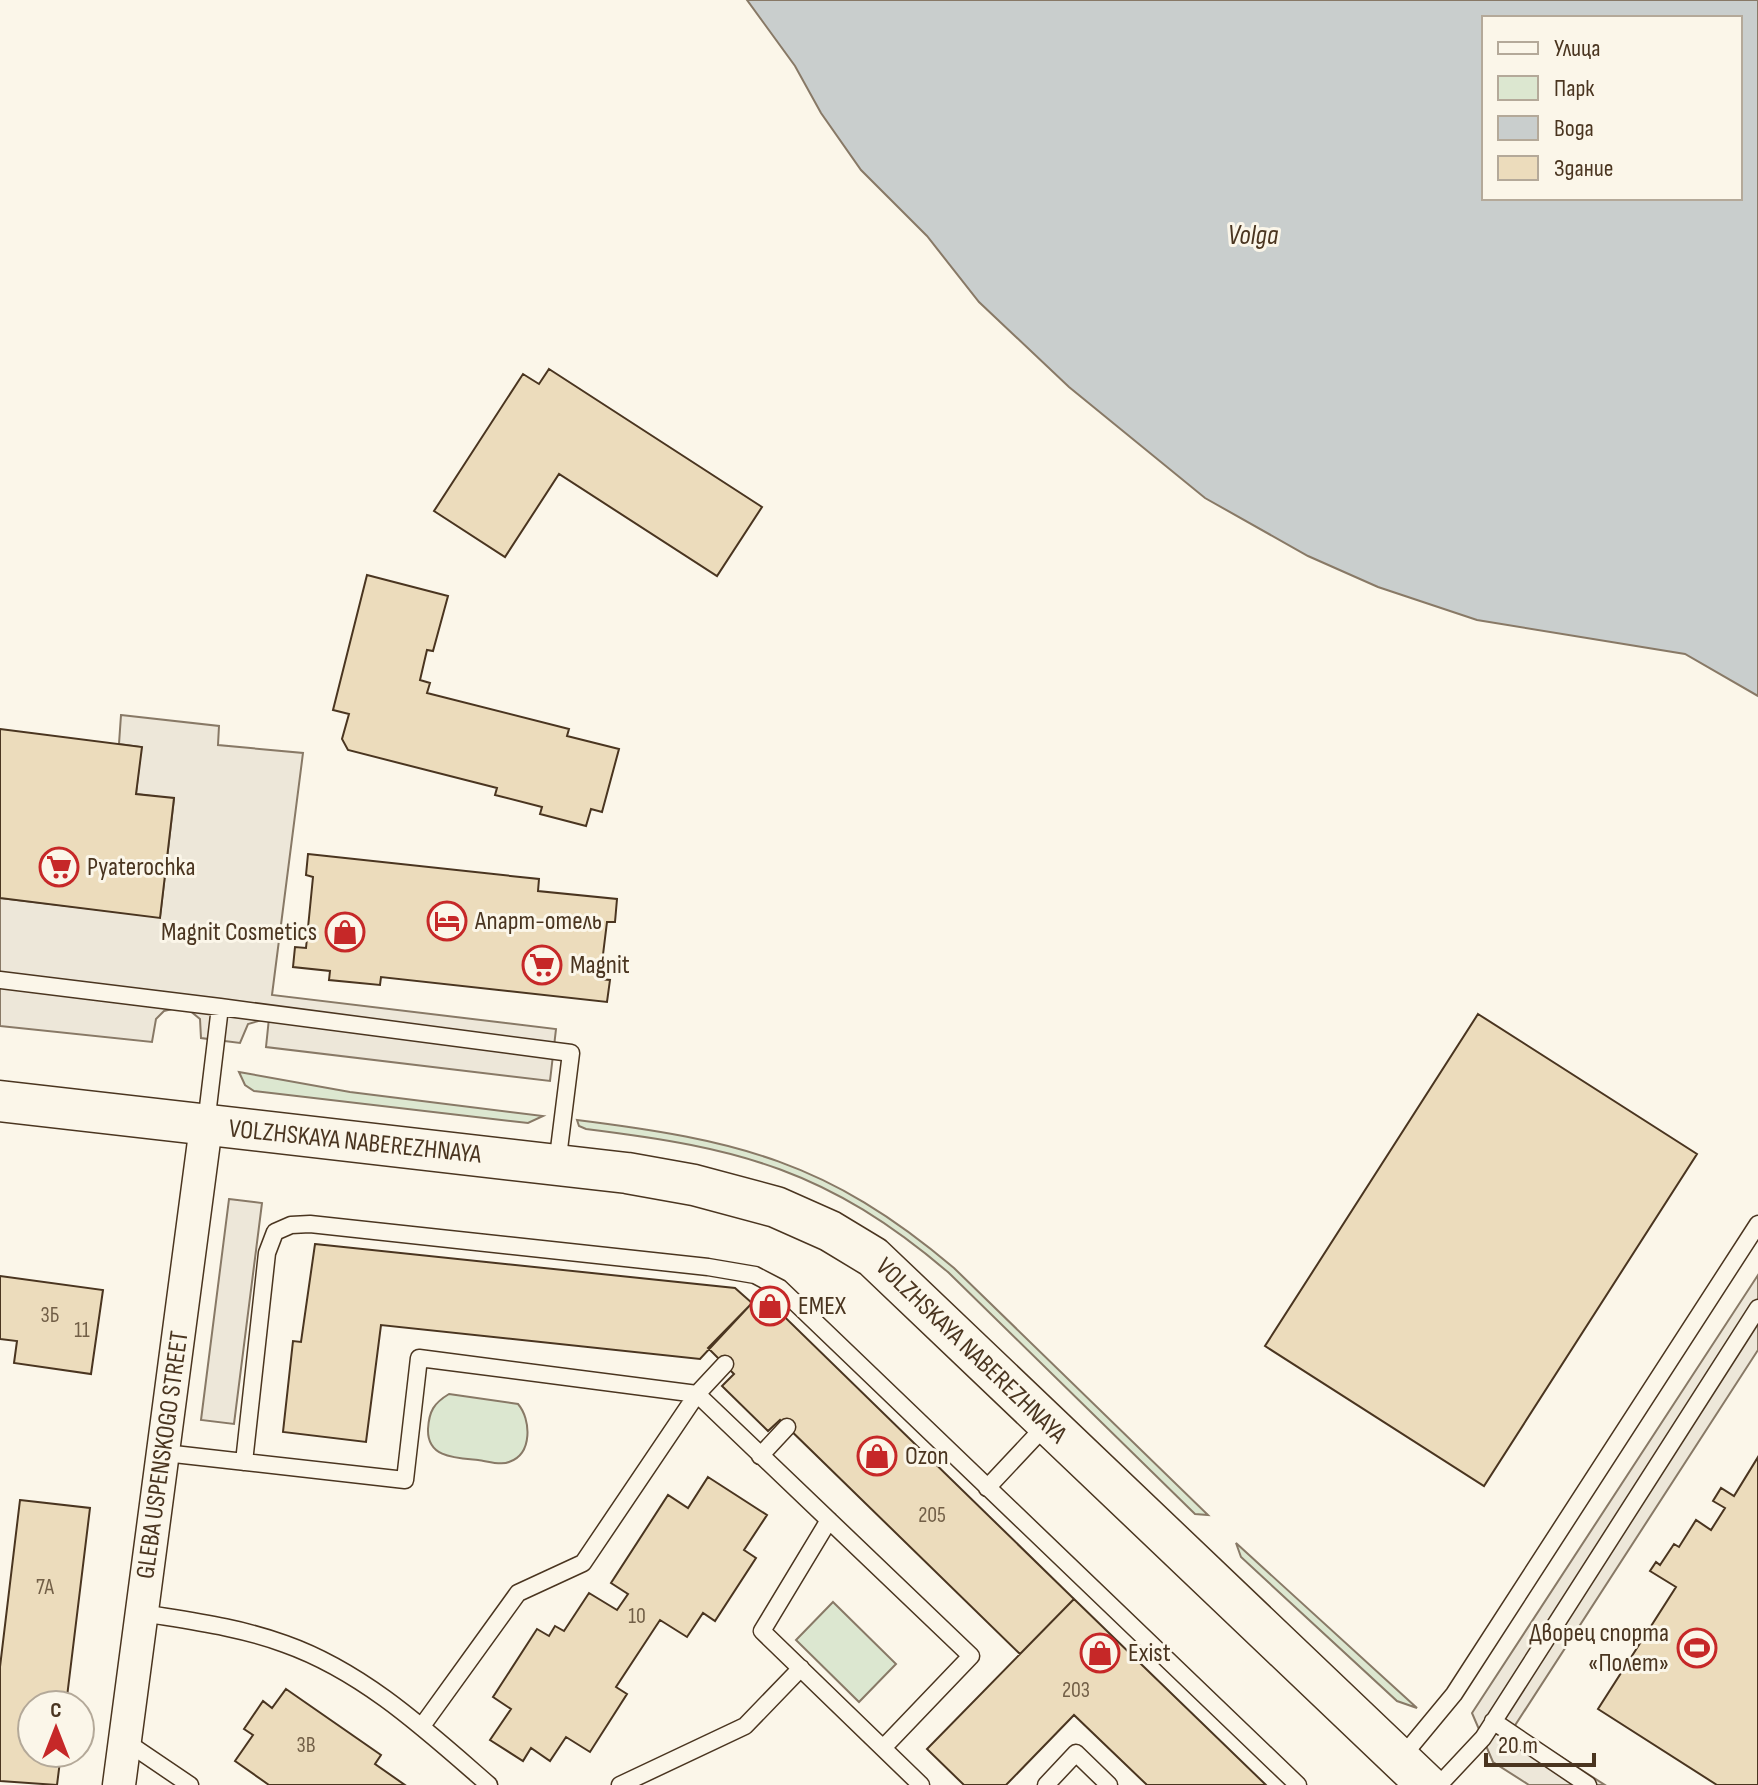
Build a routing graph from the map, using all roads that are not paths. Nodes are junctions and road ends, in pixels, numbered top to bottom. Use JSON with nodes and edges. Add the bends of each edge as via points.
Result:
{"nodes":[{"id":1,"x":0,"y":980,"type":"edge"},
{"id":2,"x":220,"y":1007,"type":"junction"},
{"id":3,"x":0,"y":1101,"type":"edge"},
{"id":4,"x":206,"y":1126,"type":"junction"},
{"id":5,"x":557,"y":1165,"type":"junction"},
{"id":6,"x":1758,"y":1224,"type":"edge"},
{"id":7,"x":1758,"y":1308,"type":"edge"},
{"id":8,"x":725,"y":1364,"type":"dead end"},
{"id":9,"x":697,"y":1394,"type":"junction"},
{"id":10,"x":1047,"y":1424,"type":"junction"},
{"id":11,"x":787,"y":1427,"type":"dead end"},
{"id":12,"x":165,"y":1453,"type":"junction"},
{"id":13,"x":760,"y":1456,"type":"junction"},
{"id":14,"x":244,"y":1462,"type":"junction"},
{"id":15,"x":987,"y":1488,"type":"junction"},
{"id":16,"x":829,"y":1520,"type":"junction"},
{"id":17,"x":142,"y":1613,"type":"junction"},
{"id":18,"x":801,"y":1668,"type":"junction"},
{"id":19,"x":1493,"y":1721,"type":"junction"},
{"id":20,"x":422,"y":1726,"type":"junction"},
{"id":21,"x":125,"y":1741,"type":"junction"},
{"id":22,"x":883,"y":1748,"type":"junction"},
{"id":23,"x":1414,"y":1772,"type":"edge"},
{"id":24,"x":119,"y":1785,"type":"edge"},
{"id":25,"x":190,"y":1785,"type":"edge"},
{"id":26,"x":489,"y":1785,"type":"edge"},
{"id":27,"x":620,"y":1785,"type":"edge"},
{"id":28,"x":921,"y":1785,"type":"edge"},
{"id":29,"x":1046,"y":1785,"type":"edge"},
{"id":30,"x":1109,"y":1785,"type":"edge"},
{"id":31,"x":1298,"y":1785,"type":"edge"},
{"id":32,"x":1439,"y":1785,"type":"edge"},
{"id":33,"x":1588,"y":1785,"type":"edge"}],
"edges":[{"from":1,"to":2,"type":"lane"},
{"from":2,"to":4,"type":"lane"},
{"from":2,"to":5,"type":"lane","via":[[571,1053]]},
{"from":3,"to":4,"type":"street","name":"VOLZHSKAYA NABEREZHNAYA"},
{"from":4,"to":5,"type":"street","name":"VOLZHSKAYA NABEREZHNAYA"},
{"from":4,"to":12,"type":"street","name":"GLEBA USPENSKOGO STREET"},
{"from":5,"to":10,"type":"street","name":"VOLZHSKAYA NABEREZHNAYA","via":[[694,1185],[776,1207],[830,1231],[896,1277]]},
{"from":6,"to":23,"type":"lane","via":[[1454,1694]]},
{"from":7,"to":19,"type":"lane"},
{"from":8,"to":9,"type":"lane"},
{"from":9,"to":13,"type":"lane"},
{"from":9,"to":14,"type":"lane","via":[[419,1358],[405,1480]]},
{"from":9,"to":20,"type":"lane","via":[[583,1563],[518,1593]]},
{"from":10,"to":15,"type":"lane"},
{"from":10,"to":23,"type":"street","name":"VOLZHSKAYA NABEREZHNAYA"},
{"from":11,"to":13,"type":"lane"},
{"from":12,"to":14,"type":"lane"},
{"from":12,"to":17,"type":"street","name":"GLEBA USPENSKOGO STREET"},
{"from":13,"to":16,"type":"lane"},
{"from":14,"to":15,"type":"lane","via":[[267,1253],[275,1232],[310,1224],[755,1275],[846,1364]]},
{"from":15,"to":31,"type":"lane"},
{"from":16,"to":18,"type":"lane","via":[[762,1631]]},
{"from":16,"to":22,"type":"lane","via":[[971,1656]]},
{"from":17,"to":20,"type":"lane","via":[[231,1627],[287,1644],[353,1676]]},
{"from":17,"to":21,"type":"street","name":"GLEBA USPENSKOGO STREET"},
{"from":18,"to":22,"type":"lane"},
{"from":18,"to":27,"type":"lane","via":[[745,1726]]},
{"from":19,"to":32,"type":"lane"},
{"from":19,"to":33,"type":"lane"},
{"from":20,"to":26,"type":"lane"},
{"from":21,"to":24,"type":"street","name":"GLEBA USPENSKOGO STREET"},
{"from":21,"to":25,"type":"lane"},
{"from":22,"to":28,"type":"lane"},
{"from":29,"to":30,"type":"lane","via":[[1076,1753]]}]}
